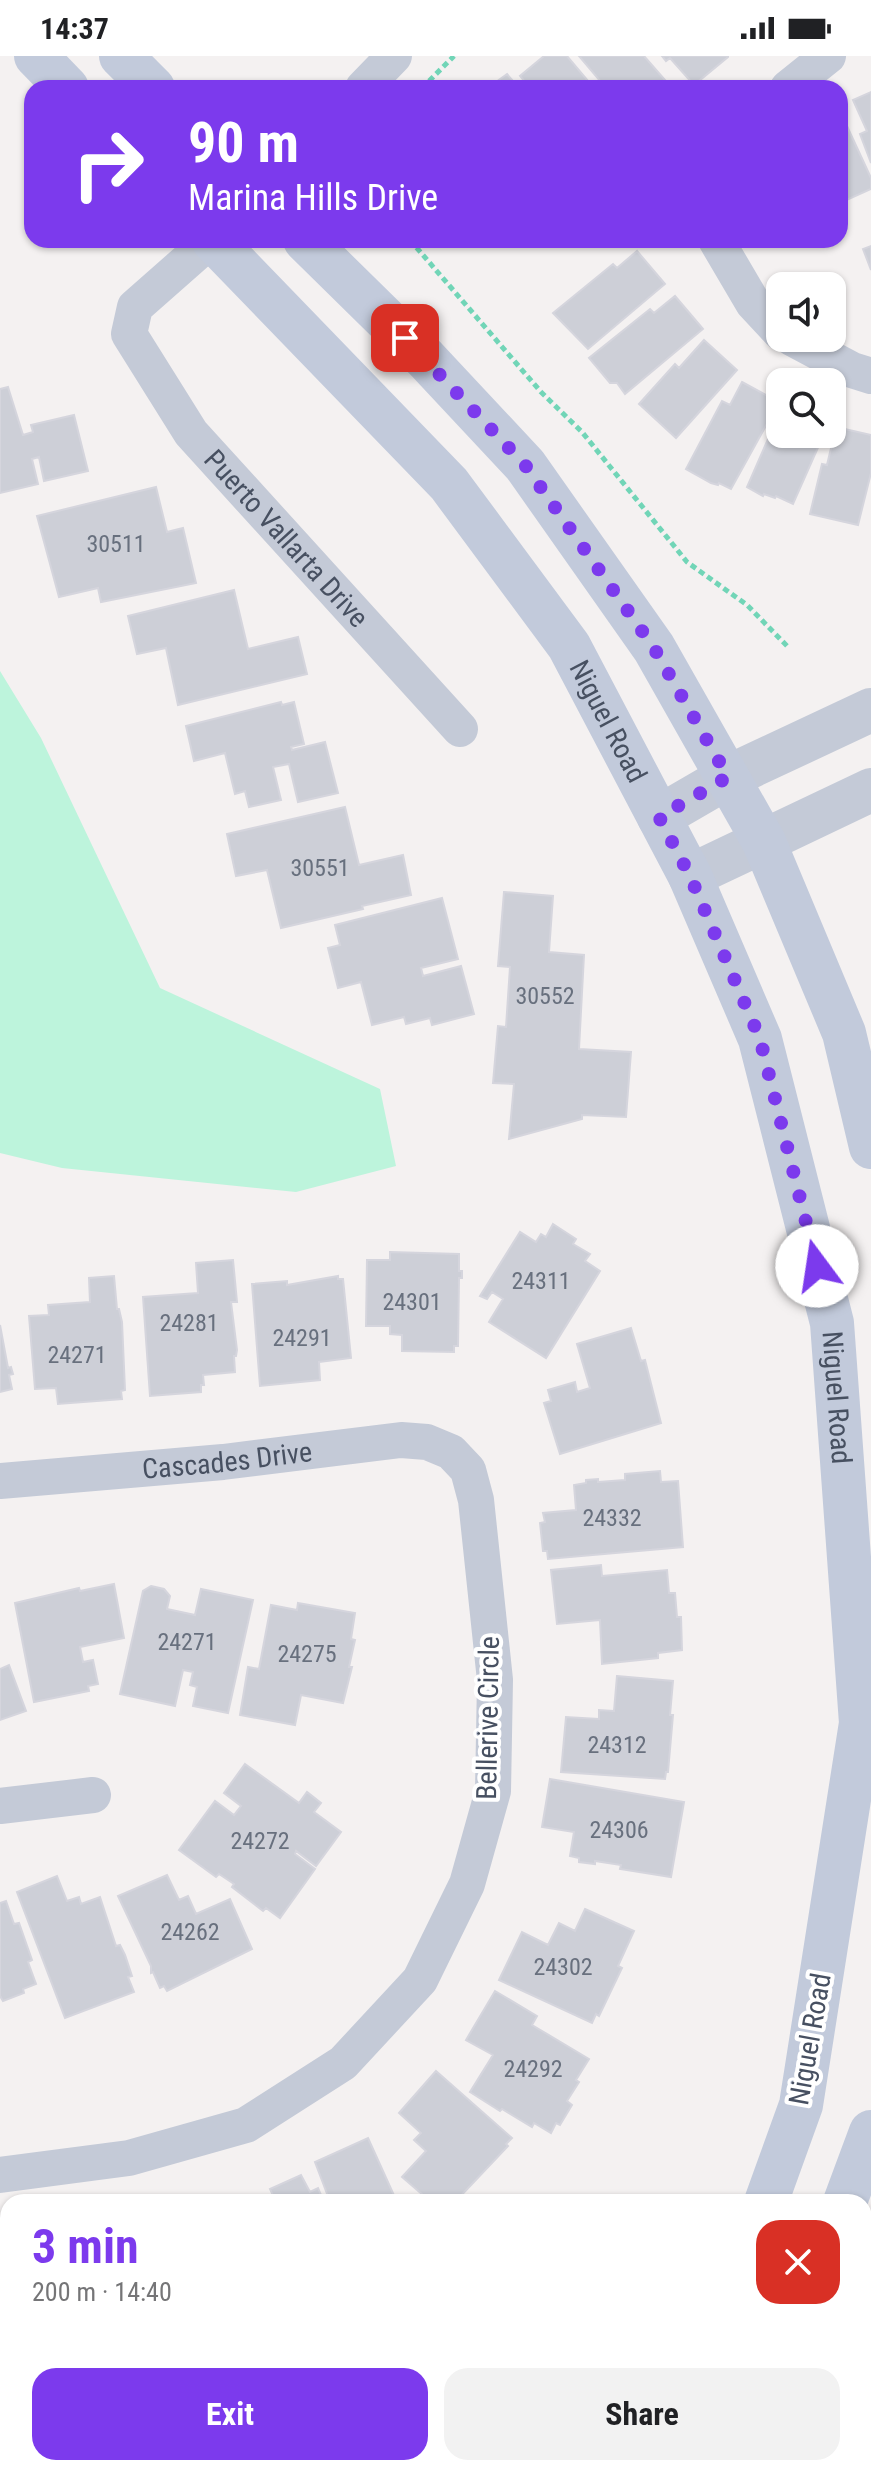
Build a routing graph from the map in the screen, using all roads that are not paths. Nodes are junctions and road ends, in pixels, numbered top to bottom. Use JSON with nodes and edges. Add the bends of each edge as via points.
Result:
{"nodes":[{"id":1,"x":36,"y":56,"type":"edge"},
{"id":2,"x":121,"y":56,"type":"edge"},
{"id":3,"x":394,"y":56,"type":"edge"},
{"id":4,"x":828,"y":56,"type":"edge"},
{"id":5,"x":59,"y":80,"type":"edge"},
{"id":6,"x":145,"y":80,"type":"edge"},
{"id":7,"x":371,"y":80,"type":"edge"},
{"id":8,"x":798,"y":80,"type":"edge"},
{"id":9,"x":203,"y":248,"type":"edge"},
{"id":10,"x":220,"y":248,"type":"edge"},
{"id":11,"x":313,"y":248,"type":"edge"},
{"id":12,"x":721,"y":248,"type":"edge"},
{"id":13,"x":766,"y":317,"type":"edge"},
{"id":14,"x":818,"y":352,"type":"edge"},
{"id":15,"x":871,"y":376,"type":"edge"},
{"id":16,"x":871,"y":710,"type":"edge"},
{"id":17,"x":460,"y":729,"type":"dead end"},
{"id":18,"x":728,"y":777,"type":"junction"},
{"id":19,"x":871,"y":790,"type":"edge"},
{"id":20,"x":659,"y":817,"type":"junction"},
{"id":21,"x":764,"y":842,"type":"junction"},
{"id":22,"x":690,"y":876,"type":"junction"},
{"id":23,"x":871,"y":1147,"type":"edge"},
{"id":24,"x":451,"y":1452,"type":"joint"},
{"id":25,"x":0,"y":1481,"type":"edge"},
{"id":26,"x":93,"y":1795,"type":"dead end"},
{"id":27,"x":0,"y":1806,"type":"edge"},
{"id":28,"x":871,"y":2132,"type":"edge"},
{"id":29,"x":0,"y":2175,"type":"edge"},
{"id":30,"x":769,"y":2194,"type":"edge"},
{"id":31,"x":848,"y":2194,"type":"edge"}],
"edges":[{"from":1,"to":5,"type":"main road"},
{"from":2,"to":6,"type":"main road"},
{"from":3,"to":7,"type":"street"},
{"from":4,"to":8,"type":"street"},
{"from":9,"to":17,"type":"street","name":"Puerto Vallarta Drive","via":[[135,307],[129,334],[191,433]]},
{"from":10,"to":20,"type":"main road","name":"Niguel Road","via":[[449,484],[569,646]]},
{"from":11,"to":18,"type":"main road","via":[[525,465],[654,648]]},
{"from":12,"to":13,"type":"street"},
{"from":14,"to":15,"type":"street"},
{"from":16,"to":18,"type":"street"},
{"from":18,"to":20,"type":"street"},
{"from":18,"to":21,"type":"main road"},
{"from":19,"to":21,"type":"street"},
{"from":20,"to":22,"type":"main road","name":"Niguel Road"},
{"from":21,"to":22,"type":"street"},
{"from":21,"to":23,"type":"main road","via":[[844,1033]]},
{"from":22,"to":30,"type":"main road","name":"Niguel Road","via":[[760,1039],[832,1323],[861,1723],[801,2105]]},
{"from":24,"to":25,"type":"street","name":"Cascades Drive","via":[[427,1442],[401,1440]]},
{"from":24,"to":29,"type":"street","name":"Bellerive Circle","via":[[468,1470],[485,1572],[495,1680],[493,1791],[467,1884],[420,1980],[343,2063],[246,2125],[129,2158]]},
{"from":26,"to":27,"type":"street"},
{"from":28,"to":31,"type":"main road"}]}
